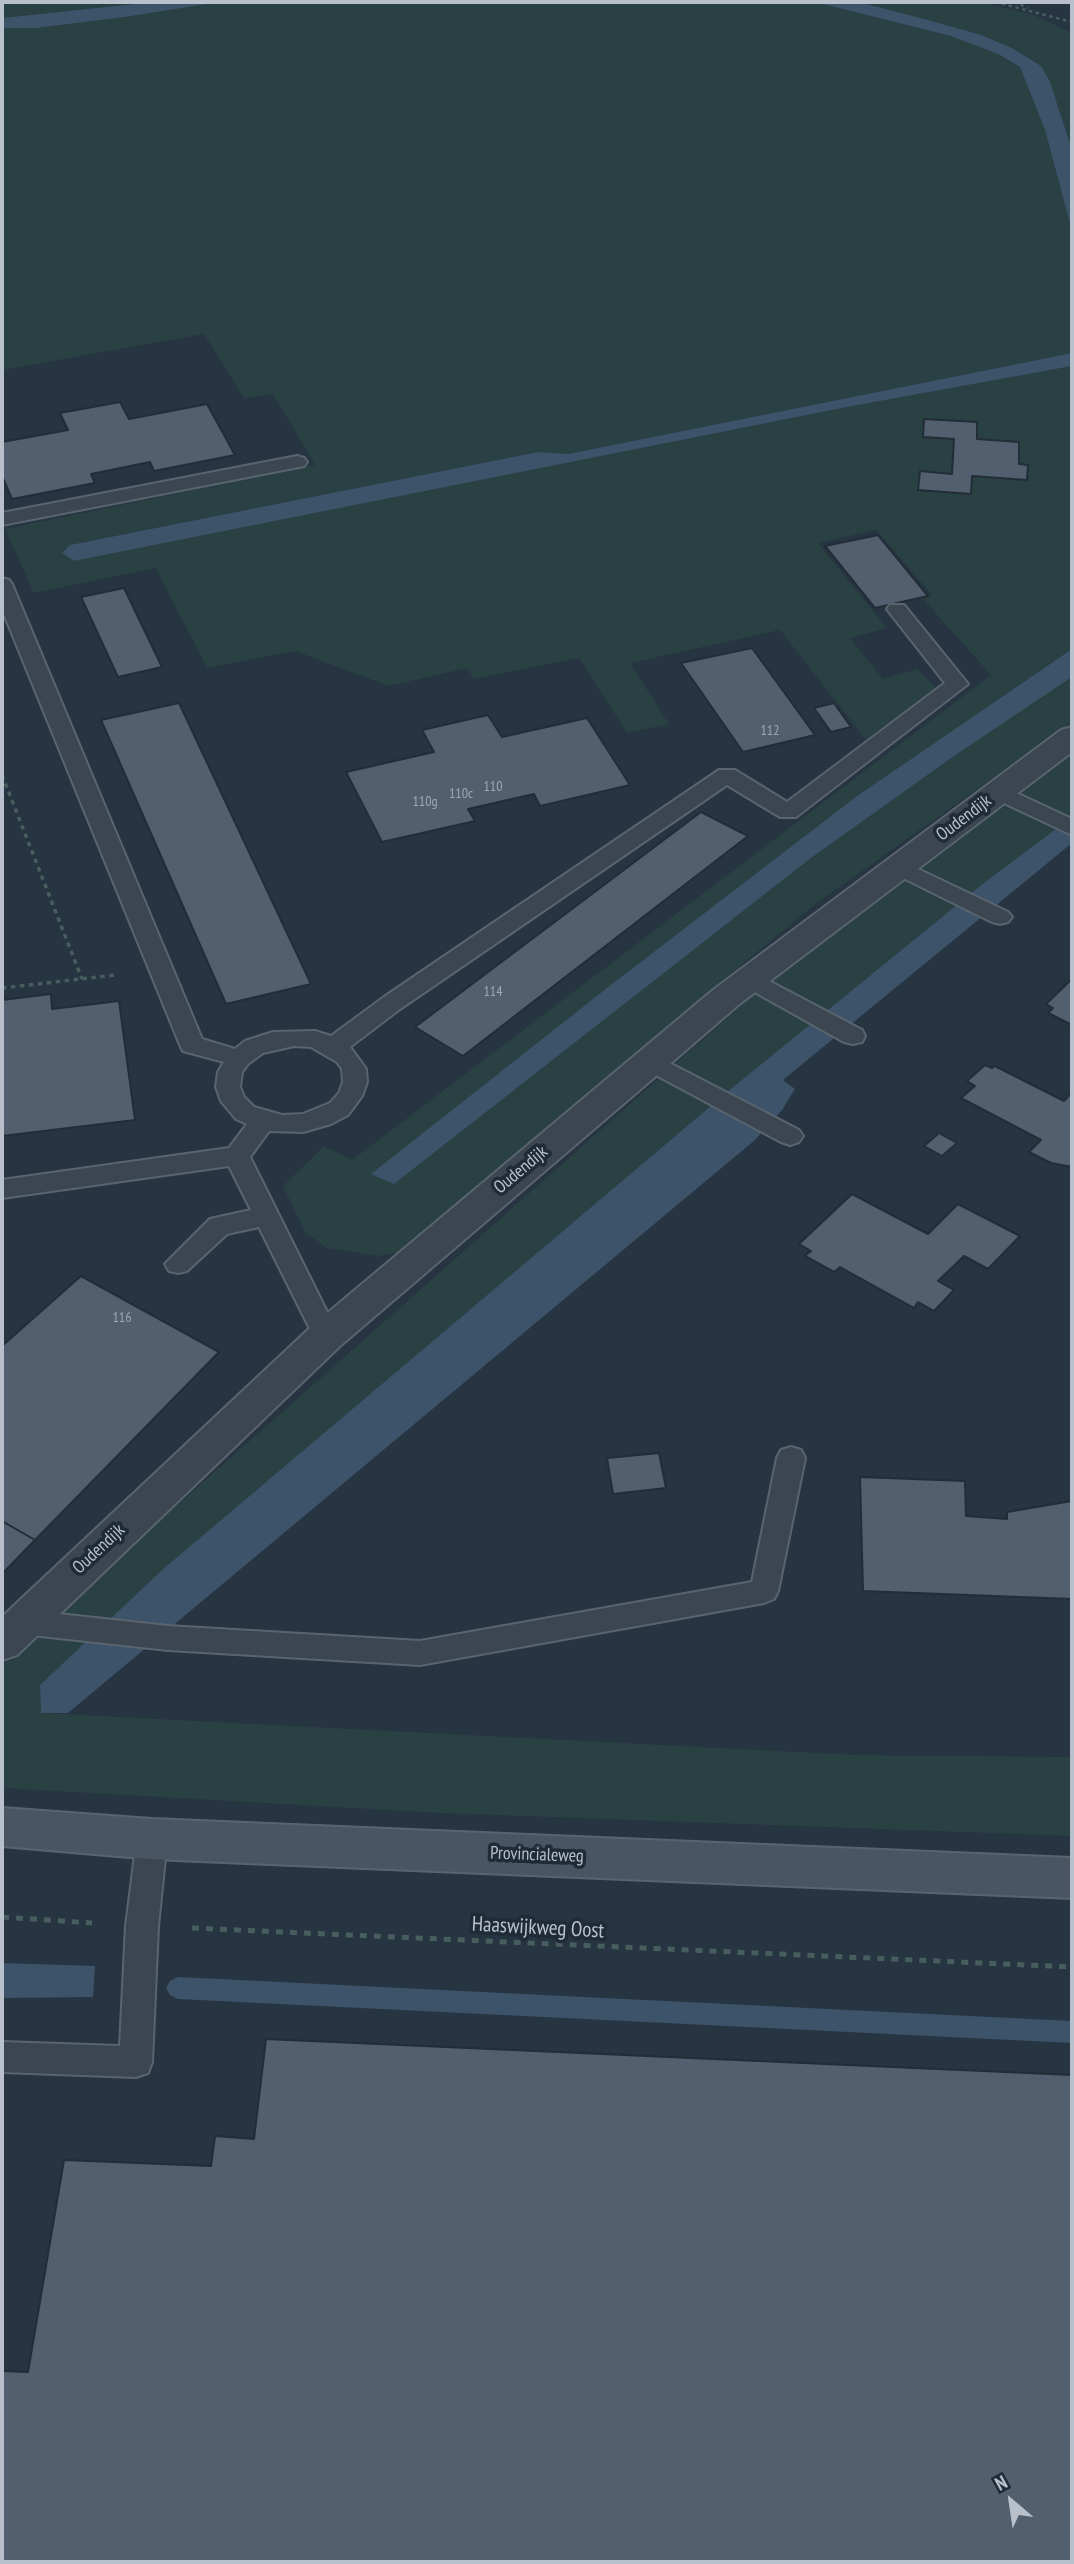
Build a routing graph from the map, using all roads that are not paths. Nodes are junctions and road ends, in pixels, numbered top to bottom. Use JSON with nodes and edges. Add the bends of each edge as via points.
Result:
{"nodes":[{"id":1,"x":297,"y":462,"type":"dead end"},
{"id":2,"x":2,"y":519,"type":"edge"},
{"id":3,"x":2,"y":584,"type":"edge"},
{"id":4,"x":898,"y":609,"type":"dead end"},
{"id":5,"x":1072,"y":737,"type":"edge"},
{"id":6,"x":999,"y":792,"type":"junction"},
{"id":7,"x":1072,"y":828,"type":"edge"},
{"id":8,"x":899,"y":867,"type":"junction"},
{"id":9,"x":1000,"y":917,"type":"dead end"},
{"id":10,"x":750,"y":979,"type":"junction"},
{"id":11,"x":853,"y":1036,"type":"dead end"},
{"id":12,"x":333,"y":1046,"type":"junction"},
{"id":13,"x":239,"y":1058,"type":"junction"},
{"id":14,"x":650,"y":1061,"type":"junction"},
{"id":15,"x":263,"y":1121,"type":"junction"},
{"id":16,"x":790,"y":1136,"type":"dead end"},
{"id":17,"x":237,"y":1156,"type":"junction"},
{"id":18,"x":2,"y":1189,"type":"edge"},
{"id":19,"x":265,"y":1217,"type":"junction"},
{"id":20,"x":178,"y":1264,"type":"dead end"},
{"id":21,"x":326,"y":1336,"type":"junction"},
{"id":22,"x":791,"y":1458,"type":"dead end"},
{"id":23,"x":12,"y":1633,"type":"edge"},
{"id":24,"x":2,"y":1827,"type":"edge"},
{"id":25,"x":152,"y":1839,"type":"junction"},
{"id":26,"x":1072,"y":1878,"type":"edge"},
{"id":27,"x":2,"y":2057,"type":"edge"}],
"edges":[{"from":1,"to":2,"type":"lane"},
{"from":3,"to":13,"type":"lane","via":[[192,1045]]},
{"from":4,"to":12,"type":"lane","via":[[957,684],[788,813],[727,775]]},
{"from":5,"to":6,"type":"street","name":"Oudendijk"},
{"from":6,"to":7,"type":"lane"},
{"from":6,"to":8,"type":"street","name":"Oudendijk"},
{"from":8,"to":9,"type":"lane"},
{"from":8,"to":10,"type":"street","name":"Oudendijk"},
{"from":10,"to":11,"type":"lane"},
{"from":10,"to":14,"type":"street","name":"Oudendijk"},
{"from":12,"to":13,"type":"lane","via":[[284,1039],[254,1047]]},
{"from":12,"to":15,"type":"lane","via":[[354,1069],[350,1096],[339,1109],[303,1124]]},
{"from":13,"to":15,"type":"lane","via":[[228,1087],[233,1101]]},
{"from":14,"to":16,"type":"lane"},
{"from":14,"to":21,"type":"street","name":"Oudendijk"},
{"from":15,"to":17,"type":"lane"},
{"from":17,"to":18,"type":"lane"},
{"from":17,"to":19,"type":"lane"},
{"from":19,"to":20,"type":"lane","via":[[219,1226]]},
{"from":19,"to":21,"type":"lane"},
{"from":21,"to":23,"type":"street","name":"Oudendijk"},
{"from":22,"to":23,"type":"lane","via":[[764,1591],[421,1653],[94,1630]]},
{"from":24,"to":25,"type":"main road","name":"Provincialeweg"},
{"from":25,"to":26,"type":"main road","name":"Provincialeweg"},
{"from":25,"to":27,"type":"lane","via":[[142,1926],[136,2062]]}]}
